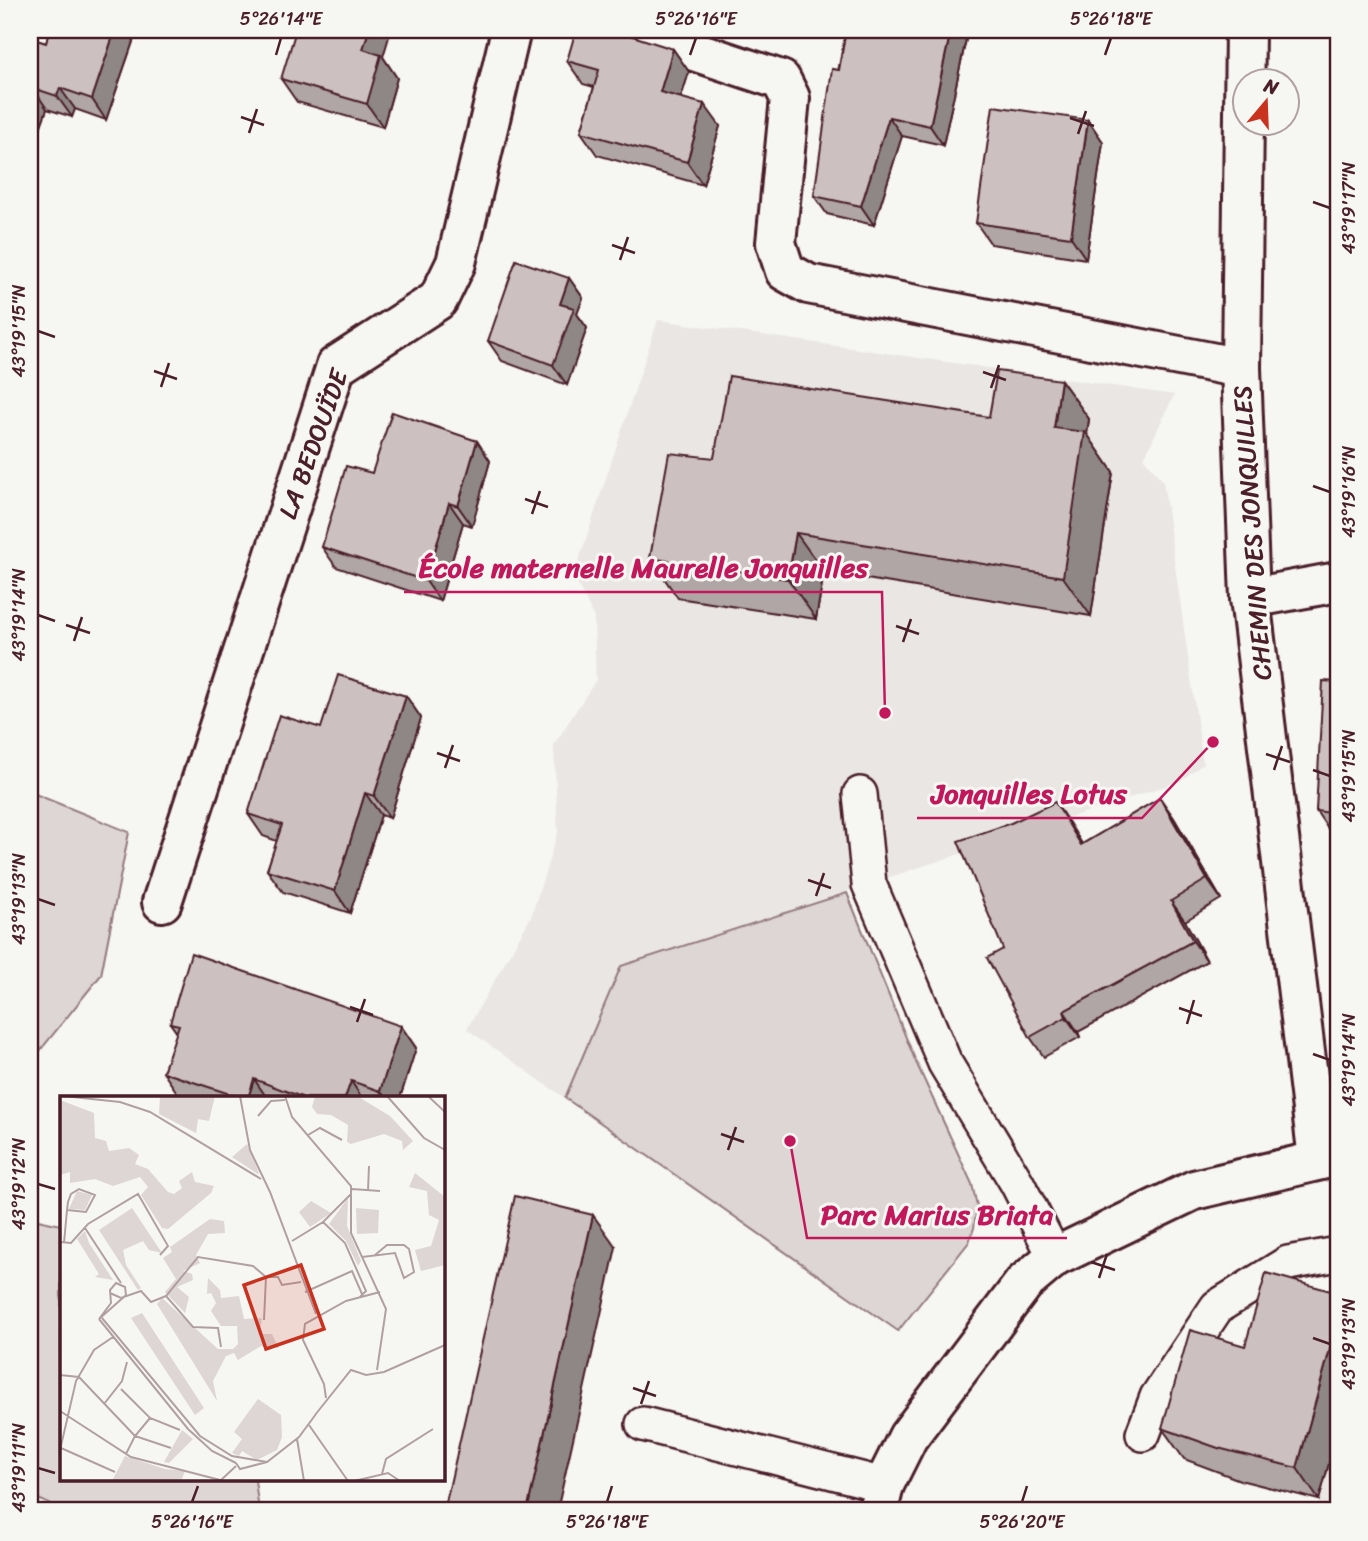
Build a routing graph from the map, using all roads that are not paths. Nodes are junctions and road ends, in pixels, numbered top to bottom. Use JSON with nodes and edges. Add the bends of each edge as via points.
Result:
{"nodes":[{"id":1,"x":511,"y":30,"type":"edge"},
{"id":2,"x":631,"y":30,"type":"edge"},
{"id":3,"x":1245,"y":30,"type":"edge"},
{"id":4,"x":1241,"y":368,"type":"junction"},
{"id":5,"x":1338,"y":582,"type":"edge"},
{"id":6,"x":1250,"y":598,"type":"junction"},
{"id":7,"x":860,"y":794,"type":"dead end"},
{"id":8,"x":162,"y":902,"type":"dead end"},
{"id":9,"x":1328,"y":1157,"type":"edge"},
{"id":10,"x":1338,"y":1254,"type":"edge"},
{"id":11,"x":1055,"y":1258,"type":"junction"},
{"id":12,"x":643,"y":1423,"type":"dead end"},
{"id":13,"x":1143,"y":1434,"type":"dead end"},
{"id":14,"x":881,"y":1498,"type":"edge"}],
"edges":[{"from":1,"to":8,"type":"street","name":"LA BEDOUÏDE","via":[[456,263],[438,300],[336,366]]},
{"from":2,"to":4,"type":"street","via":[[781,80],[790,97],[776,243],[785,271],[808,284]]},
{"from":3,"to":4,"type":"street","name":"CHEMIN DES JONQUILLES"},
{"from":4,"to":6,"type":"street","name":"CHEMIN DES JONQUILLES"},
{"from":5,"to":6,"type":"street"},
{"from":6,"to":9,"type":"street","name":"CHEMIN DES JONQUILLES"},
{"from":7,"to":11,"type":"lane","via":[[869,884],[945,1063],[1017,1183]]},
{"from":9,"to":11,"type":"street","via":[[1194,1190]]},
{"from":10,"to":13,"type":"lane","via":[[1288,1263],[1217,1307],[1157,1397]]},
{"from":11,"to":14,"type":"street","via":[[1024,1283],[916,1426]]},
{"from":12,"to":14,"type":"lane"}]}
